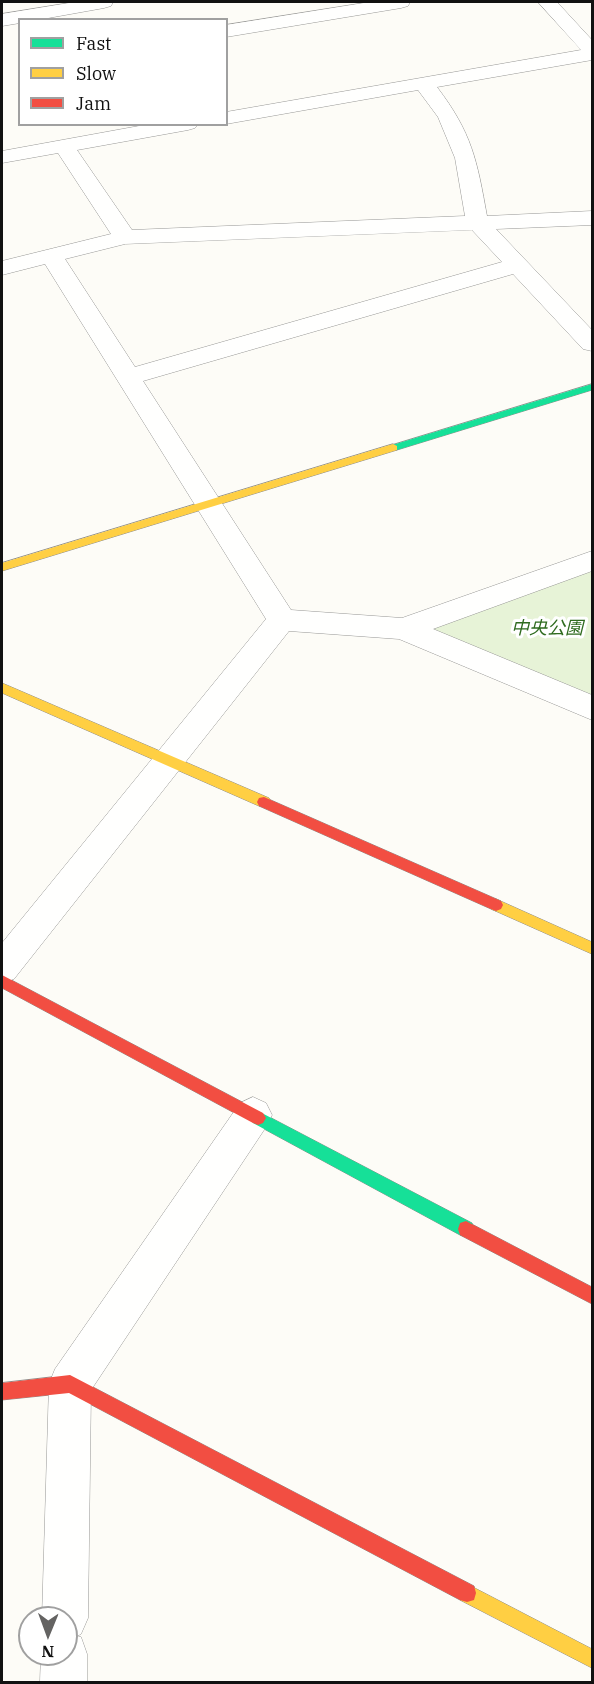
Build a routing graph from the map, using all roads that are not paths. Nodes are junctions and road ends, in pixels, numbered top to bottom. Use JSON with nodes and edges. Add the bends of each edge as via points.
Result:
{"nodes":[{"id":1,"x":98,"y":2,"type":"edge"},
{"id":2,"x":401,"y":2,"type":"edge"},
{"id":3,"x":547,"y":2,"type":"edge"},
{"id":4,"x":105,"y":18,"type":"edge"},
{"id":5,"x":2,"y":20,"type":"edge"},
{"id":6,"x":228,"y":31,"type":"edge"},
{"id":7,"x":592,"y":53,"type":"edge"},
{"id":8,"x":423,"y":83,"type":"junction"},
{"id":9,"x":228,"y":118,"type":"edge"},
{"id":10,"x":180,"y":126,"type":"edge"},
{"id":11,"x":64,"y":146,"type":"junction"},
{"id":12,"x":7,"y":150,"type":"edge"},
{"id":13,"x":592,"y":218,"type":"edge"},
{"id":14,"x":477,"y":222,"type":"junction"},
{"id":15,"x":125,"y":237,"type":"junction"},
{"id":16,"x":51,"y":255,"type":"junction"},
{"id":17,"x":518,"y":265,"type":"junction"},
{"id":18,"x":2,"y":268,"type":"edge"},
{"id":19,"x":592,"y":344,"type":"edge"},
{"id":20,"x":128,"y":377,"type":"junction"},
{"id":21,"x":592,"y":387,"type":"edge"},
{"id":22,"x":208,"y":503,"type":"junction"},
{"id":23,"x":592,"y":561,"type":"edge"},
{"id":24,"x":2,"y":567,"type":"edge"},
{"id":25,"x":282,"y":620,"type":"junction"},
{"id":26,"x":403,"y":629,"type":"junction"},
{"id":27,"x":2,"y":688,"type":"edge"},
{"id":28,"x":592,"y":708,"type":"edge"},
{"id":29,"x":171,"y":760,"type":"junction"},
{"id":30,"x":592,"y":948,"type":"edge"},
{"id":31,"x":2,"y":968,"type":"edge"},
{"id":32,"x":2,"y":981,"type":"edge"},
{"id":33,"x":254,"y":1115,"type":"junction"},
{"id":34,"x":592,"y":1296,"type":"edge"},
{"id":35,"x":70,"y":1383,"type":"junction"},
{"id":36,"x":2,"y":1392,"type":"edge"},
{"id":37,"x":65,"y":1606,"type":"edge"},
{"id":38,"x":592,"y":1659,"type":"edge"},
{"id":39,"x":64,"y":1666,"type":"edge"},
{"id":40,"x":63,"y":1683,"type":"edge"}],
"edges":[{"from":1,"to":4,"type":"street"},
{"from":1,"to":5,"type":"street"},
{"from":2,"to":6,"type":"street"},
{"from":3,"to":7,"type":"street"},
{"from":7,"to":8,"type":"street"},
{"from":8,"to":9,"type":"street"},
{"from":8,"to":14,"type":"street","via":[[448,116],[466,158]]},
{"from":10,"to":11,"type":"street"},
{"from":11,"to":12,"type":"street"},
{"from":11,"to":15,"type":"street"},
{"from":13,"to":14,"type":"street"},
{"from":14,"to":15,"type":"street"},
{"from":14,"to":17,"type":"street"},
{"from":15,"to":16,"type":"street"},
{"from":16,"to":18,"type":"street"},
{"from":16,"to":20,"type":"street"},
{"from":17,"to":19,"type":"street"},
{"from":17,"to":20,"type":"street"},
{"from":20,"to":22,"type":"street"},
{"from":21,"to":22,"type":"street"},
{"from":22,"to":24,"type":"street"},
{"from":22,"to":25,"type":"street"},
{"from":23,"to":26,"type":"street"},
{"from":25,"to":26,"type":"street"},
{"from":25,"to":29,"type":"street"},
{"from":26,"to":28,"type":"street"},
{"from":27,"to":29,"type":"street"},
{"from":29,"to":30,"type":"street"},
{"from":29,"to":31,"type":"street"},
{"from":32,"to":33,"type":"street"},
{"from":33,"to":34,"type":"street"},
{"from":33,"to":35,"type":"street"},
{"from":35,"to":36,"type":"street"},
{"from":35,"to":37,"type":"street"},
{"from":35,"to":38,"type":"street"},
{"from":39,"to":40,"type":"street"}]}
